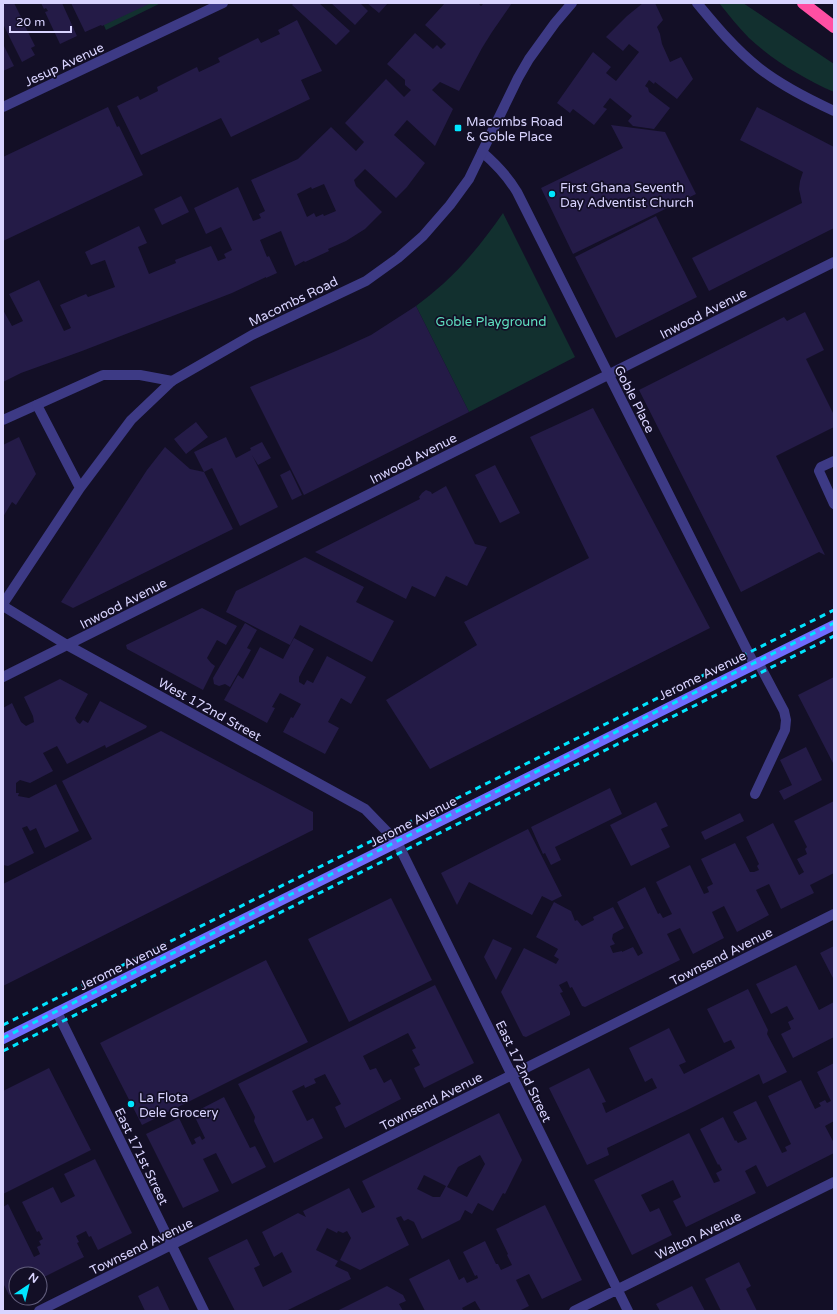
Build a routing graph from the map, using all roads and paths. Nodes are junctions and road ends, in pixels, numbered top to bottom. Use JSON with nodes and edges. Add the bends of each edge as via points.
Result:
{"nodes":[{"id":1,"x":223,"y":3,"type":"edge"},
{"id":2,"x":572,"y":3,"type":"edge"},
{"id":3,"x":697,"y":3,"type":"edge"},
{"id":4,"x":803,"y":3,"type":"edge"},
{"id":5,"x":812,"y":3,"type":"edge"},
{"id":6,"x":834,"y":17,"type":"edge"},
{"id":7,"x":834,"y":27,"type":"edge"},
{"id":8,"x":3,"y":108,"type":"edge"},
{"id":9,"x":834,"y":111,"type":"edge"},
{"id":10,"x":482,"y":152,"type":"junction"},
{"id":11,"x":834,"y":262,"type":"edge"},
{"id":12,"x":609,"y":375,"type":"junction"},
{"id":13,"x":172,"y":381,"type":"junction"},
{"id":14,"x":37,"y":405,"type":"junction"},
{"id":15,"x":3,"y":420,"type":"edge"},
{"id":16,"x":834,"y":461,"type":"edge"},
{"id":17,"x":80,"y":488,"type":"junction"},
{"id":18,"x":834,"y":504,"type":"edge"},
{"id":19,"x":3,"y":605,"type":"edge"},
{"id":20,"x":834,"y":625,"type":"edge"},
{"id":21,"x":67,"y":645,"type":"junction"},
{"id":22,"x":756,"y":663,"type":"junction"},
{"id":23,"x":3,"y":677,"type":"edge"},
{"id":24,"x":755,"y":794,"type":"dead end"},
{"id":25,"x":398,"y":842,"type":"junction"},
{"id":26,"x":834,"y":914,"type":"edge"},
{"id":27,"x":57,"y":1012,"type":"junction"},
{"id":28,"x":3,"y":1039,"type":"edge"},
{"id":29,"x":512,"y":1076,"type":"junction"},
{"id":30,"x":834,"y":1182,"type":"edge"},
{"id":31,"x":171,"y":1246,"type":"junction"},
{"id":32,"x":617,"y":1290,"type":"junction"},
{"id":33,"x":39,"y":1311,"type":"edge"},
{"id":34,"x":204,"y":1311,"type":"edge"},
{"id":35,"x":574,"y":1311,"type":"edge"},
{"id":36,"x":628,"y":1311,"type":"edge"}],
"edges":[{"from":1,"to":8,"type":"street","name":"Jesup Avenue"},
{"from":2,"to":10,"type":"street","name":"Macombs Road","via":[[529,59]]},
{"from":3,"to":9,"type":"street","via":[[735,46],[759,68],[790,89]]},
{"from":4,"to":7,"type":"highway"},
{"from":5,"to":6,"type":"highway"},
{"from":10,"to":12,"type":"street","name":"Goble Place","via":[[498,166],[517,192]]},
{"from":10,"to":13,"type":"street","name":"Macombs Road","via":[[469,178],[450,205],[423,236],[398,258],[366,281],[252,335]]},
{"from":11,"to":12,"type":"street","name":"Inwood Avenue"},
{"from":12,"to":21,"type":"street","name":"Inwood Avenue"},
{"from":12,"to":22,"type":"street","name":"Goble Place"},
{"from":13,"to":14,"type":"street","via":[[140,375],[103,375]]},
{"from":13,"to":17,"type":"street","name":"Macombs Road","via":[[131,420]]},
{"from":14,"to":15,"type":"street"},
{"from":14,"to":17,"type":"street"},
{"from":16,"to":18,"type":"street","via":[[818,471]]},
{"from":17,"to":19,"type":"street","name":"Macombs Road"},
{"from":19,"to":21,"type":"street","name":"West 172nd Street"},
{"from":20,"to":22,"type":"main road","name":"Jerome Avenue"},
{"from":21,"to":23,"type":"street","name":"Inwood Avenue"},
{"from":21,"to":25,"type":"street","name":"West 172nd Street","via":[[365,809]]},
{"from":22,"to":24,"type":"street","name":"Goble Place","via":[[784,711],[786,720],[785,730]]},
{"from":22,"to":25,"type":"main road","name":"Jerome Avenue"},
{"from":25,"to":27,"type":"main road","name":"Jerome Avenue"},
{"from":25,"to":29,"type":"street","name":"East 172nd Street"},
{"from":26,"to":29,"type":"street","name":"Townsend Avenue"},
{"from":27,"to":28,"type":"main road","name":"Jerome Avenue"},
{"from":27,"to":31,"type":"street","name":"East 171st Street"},
{"from":29,"to":31,"type":"street","name":"Townsend Avenue"},
{"from":29,"to":32,"type":"street","name":"East 172nd Street"},
{"from":30,"to":32,"type":"street","name":"Walton Avenue"},
{"from":31,"to":33,"type":"street","name":"Townsend Avenue"},
{"from":31,"to":34,"type":"street","name":"East 171st Street"},
{"from":32,"to":35,"type":"street","name":"Walton Avenue"},
{"from":32,"to":36,"type":"street","name":"East 172nd Street"}]}
